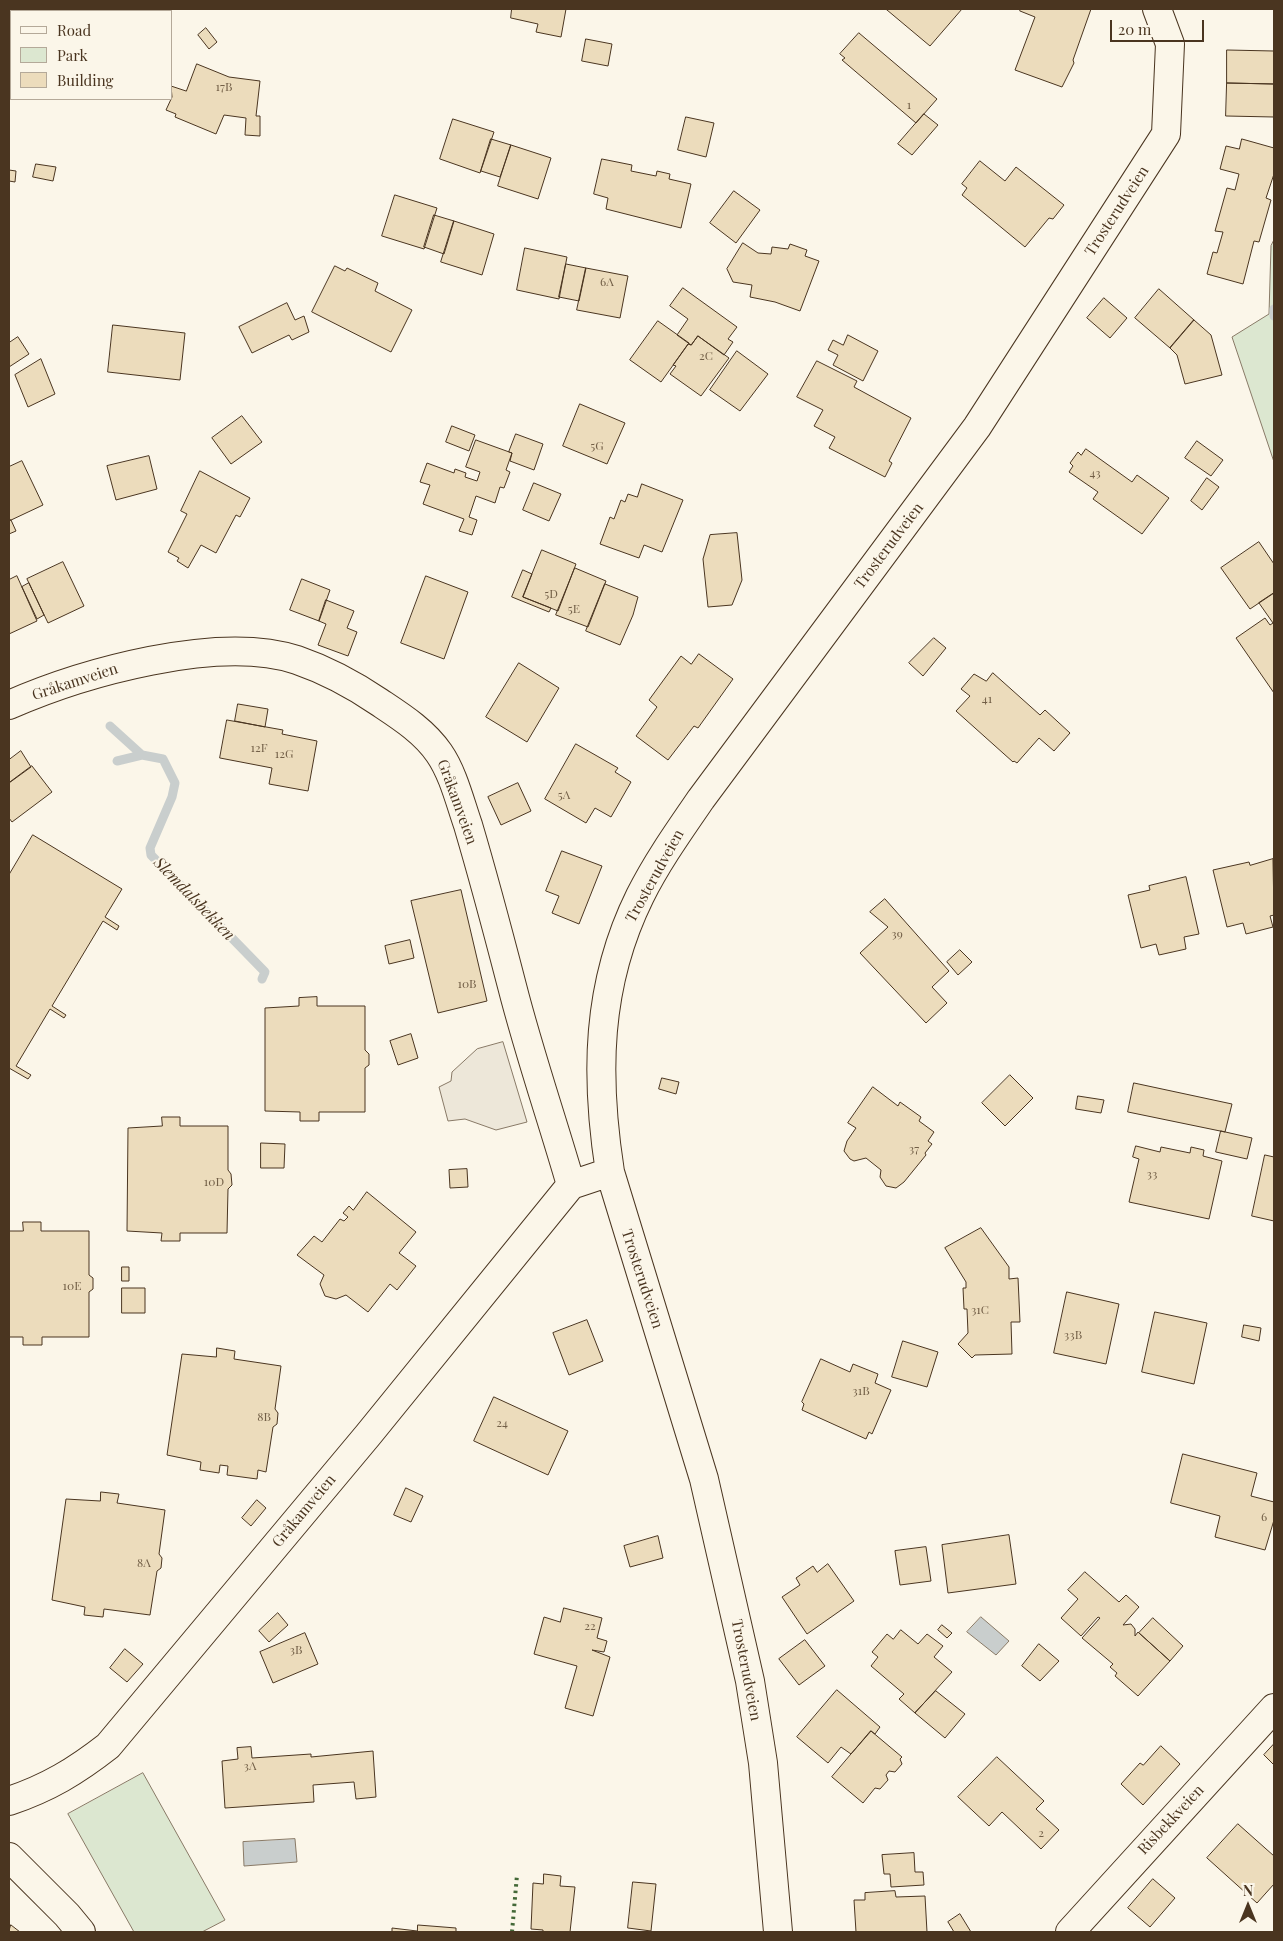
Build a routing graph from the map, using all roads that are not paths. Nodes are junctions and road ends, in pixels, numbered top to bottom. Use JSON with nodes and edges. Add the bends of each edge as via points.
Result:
{"nodes":[{"id":1,"x":1157,"y":9,"type":"edge"},
{"id":2,"x":9,"y":705,"type":"edge"},
{"id":3,"x":610,"y":1172,"type":"junction"},
{"id":4,"x":571,"y":1186,"type":"junction"},
{"id":5,"x":1274,"y":1708,"type":"edge"},
{"id":6,"x":9,"y":1801,"type":"edge"},
{"id":7,"x":9,"y":1857,"type":"edge"},
{"id":8,"x":81,"y":1932,"type":"edge"},
{"id":9,"x":778,"y":1932,"type":"edge"},
{"id":10,"x":1070,"y":1932,"type":"edge"}],
"edges":[{"from":1,"to":3,"type":"street","name":"Trosterudveien","via":[[1170,44],[1166,134],[977,427],[701,799],[640,897],[624,934],[604,1014],[599,1064],[602,1122]]},
{"from":2,"to":4,"type":"street","name":"Gråkamveien","via":[[127,666],[216,652],[295,660],[331,674],[408,723],[439,752],[461,804],[482,870],[518,1011]]},
{"from":3,"to":4,"type":"street"},
{"from":3,"to":9,"type":"street","name":"Trosterudveien","via":[[704,1479],[750,1681],[762,1763]]},
{"from":4,"to":6,"type":"street","name":"Gråkamveien","via":[[108,1746],[40,1791]]},
{"from":5,"to":10,"type":"street","name":"Risbekkveien"},
{"from":7,"to":8,"type":"street"}]}
